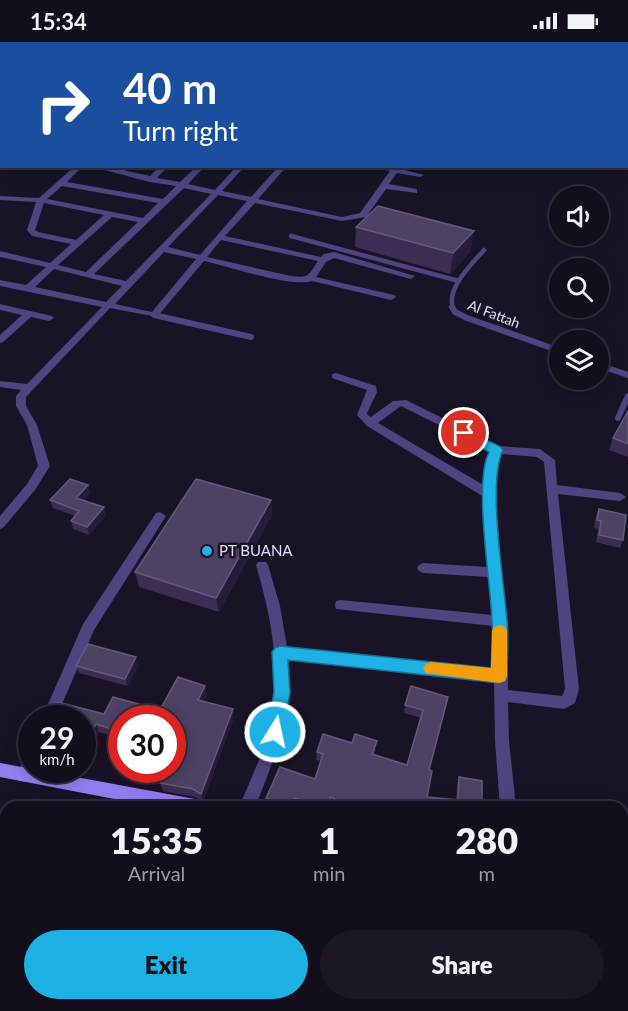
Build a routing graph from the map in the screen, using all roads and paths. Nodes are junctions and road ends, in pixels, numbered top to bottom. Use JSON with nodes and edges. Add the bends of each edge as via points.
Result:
{"nodes":[{"id":1,"x":78,"y":168,"type":"edge"},
{"id":2,"x":117,"y":168,"type":"edge"},
{"id":3,"x":163,"y":168,"type":"edge"},
{"id":4,"x":200,"y":168,"type":"edge"},
{"id":5,"x":240,"y":168,"type":"edge"},
{"id":6,"x":282,"y":168,"type":"edge"},
{"id":7,"x":397,"y":168,"type":"edge"},
{"id":8,"x":420,"y":175,"type":"dead end"},
{"id":9,"x":150,"y":180,"type":"junction"},
{"id":10,"x":61,"y":183,"type":"junction"},
{"id":11,"x":182,"y":186,"type":"junction"},
{"id":12,"x":384,"y":186,"type":"junction"},
{"id":13,"x":414,"y":191,"type":"dead end"},
{"id":14,"x":216,"y":193,"type":"junction"},
{"id":15,"x":252,"y":199,"type":"junction"},
{"id":16,"x":1,"y":200,"type":"edge"},
{"id":17,"x":42,"y":200,"type":"junction"},
{"id":18,"x":164,"y":202,"type":"junction"},
{"id":19,"x":110,"y":214,"type":"junction"},
{"id":20,"x":144,"y":221,"type":"junction"},
{"id":21,"x":291,"y":236,"type":"dead end"},
{"id":22,"x":219,"y":237,"type":"junction"},
{"id":23,"x":77,"y":243,"type":"junction"},
{"id":24,"x":164,"y":249,"type":"junction"},
{"id":25,"x":484,"y":250,"type":"dead end"},
{"id":26,"x":0,"y":254,"type":"edge"},
{"id":27,"x":201,"y":258,"type":"junction"},
{"id":28,"x":323,"y":260,"type":"junction"},
{"id":29,"x":51,"y":266,"type":"junction"},
{"id":30,"x":89,"y":274,"type":"junction"},
{"id":31,"x":411,"y":276,"type":"dead end"},
{"id":32,"x":310,"y":278,"type":"junction"},
{"id":33,"x":459,"y":281,"type":"junction"},
{"id":34,"x":0,"y":283,"type":"edge"},
{"id":35,"x":127,"y":284,"type":"junction"},
{"id":36,"x":28,"y":288,"type":"junction"},
{"id":37,"x":391,"y":297,"type":"dead end"},
{"id":38,"x":106,"y":306,"type":"junction"},
{"id":39,"x":0,"y":307,"type":"edge"},
{"id":40,"x":28,"y":314,"type":"junction"},
{"id":41,"x":154,"y":315,"type":"junction"},
{"id":42,"x":49,"y":318,"type":"dead end"},
{"id":43,"x":251,"y":338,"type":"dead end"},
{"id":44,"x":0,"y":340,"type":"edge"},
{"id":45,"x":549,"y":347,"type":"edge"},
{"id":46,"x":609,"y":369,"type":"edge"},
{"id":47,"x":628,"y":375,"type":"edge"},
{"id":48,"x":336,"y":376,"type":"dead end"},
{"id":49,"x":0,"y":384,"type":"edge"},
{"id":50,"x":27,"y":387,"type":"junction"},
{"id":51,"x":628,"y":396,"type":"edge"},
{"id":52,"x":618,"y":418,"type":"dead end"},
{"id":53,"x":371,"y":423,"type":"junction"},
{"id":54,"x":496,"y":450,"type":"junction"},
{"id":55,"x":553,"y":489,"type":"junction"},
{"id":56,"x":490,"y":495,"type":"junction"},
{"id":57,"x":620,"y":497,"type":"dead end"},
{"id":58,"x":160,"y":516,"type":"dead end"},
{"id":59,"x":0,"y":524,"type":"edge"},
{"id":60,"x":262,"y":565,"type":"dead end"},
{"id":61,"x":423,"y":568,"type":"dead end"},
{"id":62,"x":494,"y":572,"type":"junction"},
{"id":63,"x":341,"y":605,"type":"dead end"},
{"id":64,"x":500,"y":621,"type":"junction"},
{"id":65,"x":280,"y":652,"type":"junction"},
{"id":66,"x":499,"y":676,"type":"junction"},
{"id":67,"x":500,"y":695,"type":"junction"},
{"id":68,"x":55,"y":705,"type":"edge"},
{"id":69,"x":0,"y":770,"type":"edge"},
{"id":70,"x":18,"y":774,"type":"edge"},
{"id":71,"x":67,"y":783,"type":"edge"},
{"id":72,"x":163,"y":801,"type":"edge"},
{"id":73,"x":250,"y":801,"type":"edge"},
{"id":74,"x":508,"y":801,"type":"edge"}],
"edges":[{"from":1,"to":10,"type":"street"},
{"from":2,"to":9,"type":"street"},
{"from":3,"to":9,"type":"street"},
{"from":4,"to":11,"type":"street"},
{"from":5,"to":14,"type":"street"},
{"from":6,"to":15,"type":"street"},
{"from":7,"to":8,"type":"street"},
{"from":7,"to":12,"type":"street"},
{"from":9,"to":11,"type":"street"},
{"from":10,"to":17,"type":"street"},
{"from":10,"to":18,"type":"street"},
{"from":11,"to":14,"type":"street"},
{"from":11,"to":18,"type":"street"},
{"from":12,"to":13,"type":"street"},
{"from":12,"to":15,"type":"street","via":[[363,215],[356,218],[342,219]]},
{"from":14,"to":15,"type":"street"},
{"from":14,"to":24,"type":"street"},
{"from":15,"to":22,"type":"street"},
{"from":16,"to":17,"type":"street"},
{"from":17,"to":19,"type":"street"},
{"from":17,"to":23,"type":"street","via":[[32,233]]},
{"from":18,"to":20,"type":"street"},
{"from":19,"to":20,"type":"street"},
{"from":19,"to":23,"type":"street"},
{"from":20,"to":30,"type":"street"},
{"from":21,"to":33,"type":"lane"},
{"from":22,"to":27,"type":"street"},
{"from":22,"to":28,"type":"street"},
{"from":23,"to":29,"type":"street"},
{"from":24,"to":27,"type":"street"},
{"from":24,"to":35,"type":"street"},
{"from":25,"to":33,"type":"lane","name":"Al Fattah"},
{"from":26,"to":29,"type":"street"},
{"from":27,"to":32,"type":"street","via":[[291,279]]},
{"from":27,"to":41,"type":"street"},
{"from":28,"to":31,"type":"street","via":[[334,255]]},
{"from":28,"to":32,"type":"street"},
{"from":29,"to":30,"type":"street"},
{"from":29,"to":36,"type":"street"},
{"from":30,"to":35,"type":"street"},
{"from":32,"to":37,"type":"street"},
{"from":33,"to":45,"type":"lane","name":"Al Fattah","via":[[452,292],[453,311]]},
{"from":34,"to":36,"type":"street"},
{"from":35,"to":38,"type":"street"},
{"from":36,"to":38,"type":"street"},
{"from":38,"to":41,"type":"street"},
{"from":38,"to":50,"type":"street"},
{"from":39,"to":40,"type":"street"},
{"from":40,"to":42,"type":"street"},
{"from":40,"to":44,"type":"street"},
{"from":41,"to":43,"type":"lane"},
{"from":46,"to":47,"type":"lane"},
{"from":48,"to":53,"type":"street","via":[[372,388],[362,411]]},
{"from":49,"to":50,"type":"street"},
{"from":50,"to":59,"type":"street","via":[[21,396],[21,406],[32,425],[45,466]]},
{"from":51,"to":52,"type":"lane"},
{"from":53,"to":54,"type":"street","via":[[402,402]]},
{"from":53,"to":56,"type":"street"},
{"from":54,"to":55,"type":"street","via":[[545,456]]},
{"from":54,"to":56,"type":"street"},
{"from":55,"to":57,"type":"street"},
{"from":55,"to":67,"type":"street","via":[[570,699],[554,703]]},
{"from":56,"to":62,"type":"street"},
{"from":58,"to":68,"type":"street","via":[[88,628]]},
{"from":60,"to":65,"type":"street","via":[[274,604]]},
{"from":61,"to":62,"type":"street"},
{"from":62,"to":64,"type":"street"},
{"from":63,"to":64,"type":"street"},
{"from":64,"to":66,"type":"street"},
{"from":65,"to":66,"type":"street"},
{"from":65,"to":73,"type":"street","via":[[282,692],[275,732]]},
{"from":66,"to":67,"type":"street"},
{"from":67,"to":74,"type":"street"},
{"from":69,"to":70,"type":"street"},
{"from":71,"to":72,"type":"street"}]}
